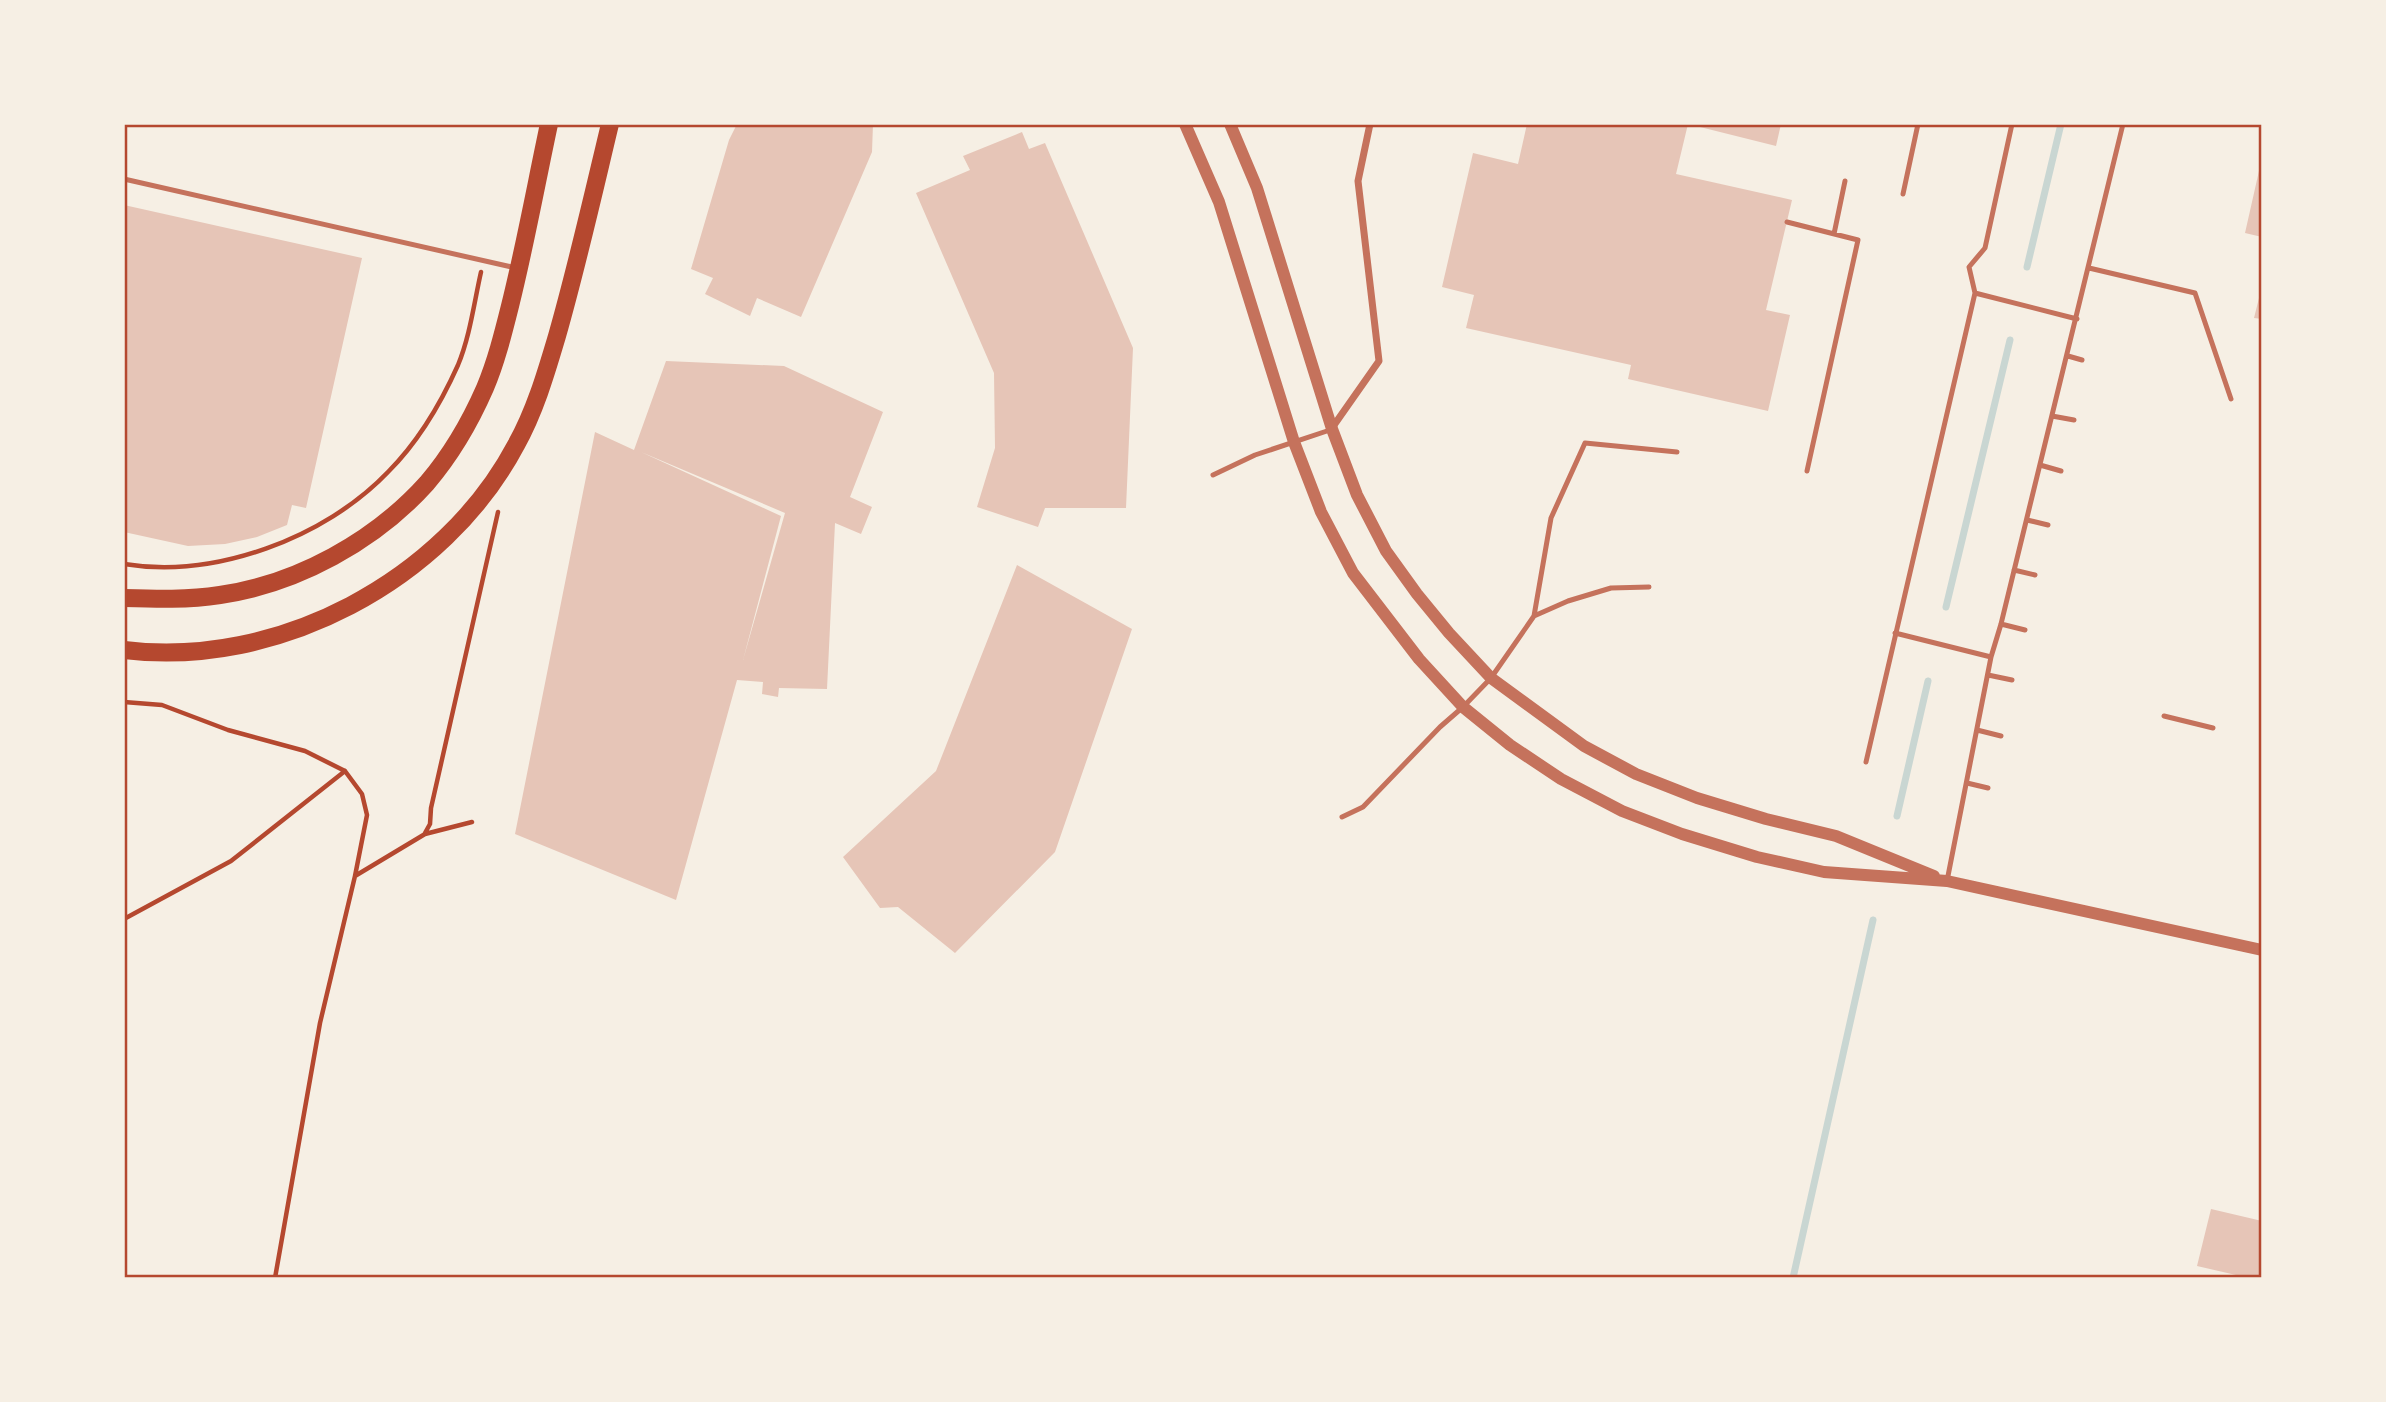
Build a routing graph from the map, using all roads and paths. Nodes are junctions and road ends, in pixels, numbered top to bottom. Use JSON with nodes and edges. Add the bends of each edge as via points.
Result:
{"nodes":[{"id":1,"x":549,"y":124,"type":"edge"},
{"id":2,"x":610,"y":124,"type":"edge"},
{"id":3,"x":1185,"y":124,"type":"edge"},
{"id":4,"x":1230,"y":124,"type":"edge"},
{"id":5,"x":1370,"y":124,"type":"edge"},
{"id":6,"x":1919,"y":124,"type":"edge"},
{"id":7,"x":2012,"y":124,"type":"edge"},
{"id":8,"x":2123,"y":124,"type":"edge"},
{"id":9,"x":124,"y":179,"type":"edge"},
{"id":10,"x":1845,"y":181,"type":"dead end"},
{"id":11,"x":1903,"y":194,"type":"dead end"},
{"id":12,"x":1787,"y":222,"type":"dead end"},
{"id":13,"x":1835,"y":234,"type":"junction"},
{"id":14,"x":484,"y":261,"type":"junction"},
{"id":15,"x":2089,"y":268,"type":"junction"},
{"id":16,"x":519,"y":269,"type":"junction"},
{"id":17,"x":1975,"y":293,"type":"junction"},
{"id":18,"x":2077,"y":319,"type":"junction"},
{"id":19,"x":2068,"y":356,"type":"junction"},
{"id":20,"x":2082,"y":360,"type":"dead end"},
{"id":21,"x":2231,"y":399,"type":"dead end"},
{"id":22,"x":2052,"y":416,"type":"junction"},
{"id":23,"x":2074,"y":420,"type":"dead end"},
{"id":24,"x":1332,"y":429,"type":"junction"},
{"id":25,"x":1294,"y":442,"type":"junction"},
{"id":26,"x":1677,"y":452,"type":"dead end"},
{"id":27,"x":2039,"y":466,"type":"junction"},
{"id":28,"x":1807,"y":471,"type":"dead end"},
{"id":29,"x":2060,"y":471,"type":"dead end"},
{"id":30,"x":1213,"y":475,"type":"dead end"},
{"id":31,"x":498,"y":512,"type":"dead end"},
{"id":32,"x":2027,"y":520,"type":"junction"},
{"id":33,"x":2048,"y":525,"type":"dead end"},
{"id":34,"x":124,"y":564,"type":"edge"},
{"id":35,"x":2014,"y":570,"type":"junction"},
{"id":36,"x":2035,"y":575,"type":"dead end"},
{"id":37,"x":1649,"y":587,"type":"dead end"},
{"id":38,"x":124,"y":598,"type":"edge"},
{"id":39,"x":1534,"y":616,"type":"junction"},
{"id":40,"x":2001,"y":624,"type":"junction"},
{"id":41,"x":2025,"y":630,"type":"dead end"},
{"id":42,"x":1895,"y":633,"type":"junction"},
{"id":43,"x":124,"y":650,"type":"edge"},
{"id":44,"x":1991,"y":657,"type":"junction"},
{"id":45,"x":1988,"y":674,"type":"junction"},
{"id":46,"x":1491,"y":678,"type":"junction"},
{"id":47,"x":2012,"y":680,"type":"dead end"},
{"id":48,"x":124,"y":702,"type":"edge"},
{"id":49,"x":1464,"y":707,"type":"junction"},
{"id":50,"x":2164,"y":716,"type":"dead end"},
{"id":51,"x":2213,"y":728,"type":"dead end"},
{"id":52,"x":1977,"y":730,"type":"junction"},
{"id":53,"x":2001,"y":736,"type":"dead end"},
{"id":54,"x":1866,"y":762,"type":"dead end"},
{"id":55,"x":345,"y":771,"type":"junction"},
{"id":56,"x":1967,"y":783,"type":"junction"},
{"id":57,"x":1988,"y":788,"type":"dead end"},
{"id":58,"x":1342,"y":817,"type":"dead end"},
{"id":59,"x":472,"y":822,"type":"dead end"},
{"id":60,"x":425,"y":834,"type":"junction"},
{"id":61,"x":355,"y":876,"type":"junction"},
{"id":62,"x":1947,"y":881,"type":"junction"},
{"id":63,"x":124,"y":919,"type":"edge"},
{"id":64,"x":2262,"y":950,"type":"edge"},
{"id":65,"x":275,"y":1278,"type":"edge"}],
"edges":[{"from":1,"to":16,"type":"main road"},
{"from":2,"to":43,"type":"main road","via":[[565,307],[536,400],[517,445],[459,525],[425,557],[381,587],[341,611],[297,629],[198,651]]},
{"from":3,"to":25,"type":"street","via":[[1219,202]]},
{"from":4,"to":24,"type":"street","via":[[1257,188]]},
{"from":5,"to":24,"type":"street","via":[[1358,181],[1379,361]]},
{"from":6,"to":11,"type":"lane"},
{"from":7,"to":17,"type":"lane","via":[[1985,248],[1969,267]]},
{"from":8,"to":15,"type":"lane"},
{"from":9,"to":14,"type":"lane"},
{"from":10,"to":13,"type":"lane"},
{"from":12,"to":13,"type":"lane"},
{"from":13,"to":28,"type":"lane","via":[[1858,240]]},
{"from":14,"to":16,"type":"lane"},
{"from":14,"to":34,"type":"path","via":[[458,364],[437,406],[388,473],[355,501],[314,527],[239,558],[164,567]]},
{"from":15,"to":18,"type":"lane"},
{"from":15,"to":21,"type":"lane","via":[[2195,293]]},
{"from":16,"to":38,"type":"main road","via":[[498,350],[471,417],[427,482],[392,516],[316,565],[267,584],[172,600]]},
{"from":17,"to":18,"type":"lane"},
{"from":17,"to":42,"type":"lane"},
{"from":18,"to":19,"type":"lane"},
{"from":19,"to":20,"type":"lane"},
{"from":19,"to":22,"type":"lane"},
{"from":22,"to":23,"type":"lane"},
{"from":22,"to":27,"type":"lane"},
{"from":24,"to":25,"type":"lane"},
{"from":24,"to":46,"type":"street","via":[[1357,495],[1387,551],[1450,634]]},
{"from":25,"to":30,"type":"lane"},
{"from":25,"to":49,"type":"street","via":[[1321,512],[1353,572],[1419,659]]},
{"from":26,"to":39,"type":"lane","via":[[1585,443],[1551,518]]},
{"from":27,"to":29,"type":"lane"},
{"from":27,"to":32,"type":"lane"},
{"from":31,"to":60,"type":"path"},
{"from":32,"to":33,"type":"lane"},
{"from":32,"to":35,"type":"lane"},
{"from":35,"to":36,"type":"lane"},
{"from":35,"to":40,"type":"lane"},
{"from":37,"to":39,"type":"lane","via":[[1611,589]]},
{"from":39,"to":46,"type":"lane"},
{"from":40,"to":41,"type":"lane"},
{"from":40,"to":44,"type":"lane"},
{"from":42,"to":44,"type":"lane"},
{"from":42,"to":54,"type":"lane"},
{"from":44,"to":45,"type":"lane"},
{"from":45,"to":47,"type":"lane"},
{"from":45,"to":52,"type":"lane"},
{"from":46,"to":49,"type":"lane"},
{"from":46,"to":62,"type":"street","via":[[1584,746],[1636,774],[1766,819],[1836,836]]},
{"from":48,"to":55,"type":"path","via":[[162,705],[228,730],[305,751]]},
{"from":49,"to":58,"type":"lane","via":[[1363,807]]},
{"from":49,"to":62,"type":"street","via":[[1561,779],[1622,811],[1682,834],[1824,872]]},
{"from":50,"to":51,"type":"lane"},
{"from":52,"to":53,"type":"lane"},
{"from":52,"to":56,"type":"lane"},
{"from":55,"to":61,"type":"path","via":[[362,794],[367,815]]},
{"from":55,"to":63,"type":"path","via":[[231,861]]},
{"from":56,"to":57,"type":"lane"},
{"from":56,"to":62,"type":"lane"},
{"from":59,"to":60,"type":"path"},
{"from":60,"to":61,"type":"path"},
{"from":61,"to":65,"type":"path","via":[[320,1023]]},
{"from":62,"to":64,"type":"street"}]}
